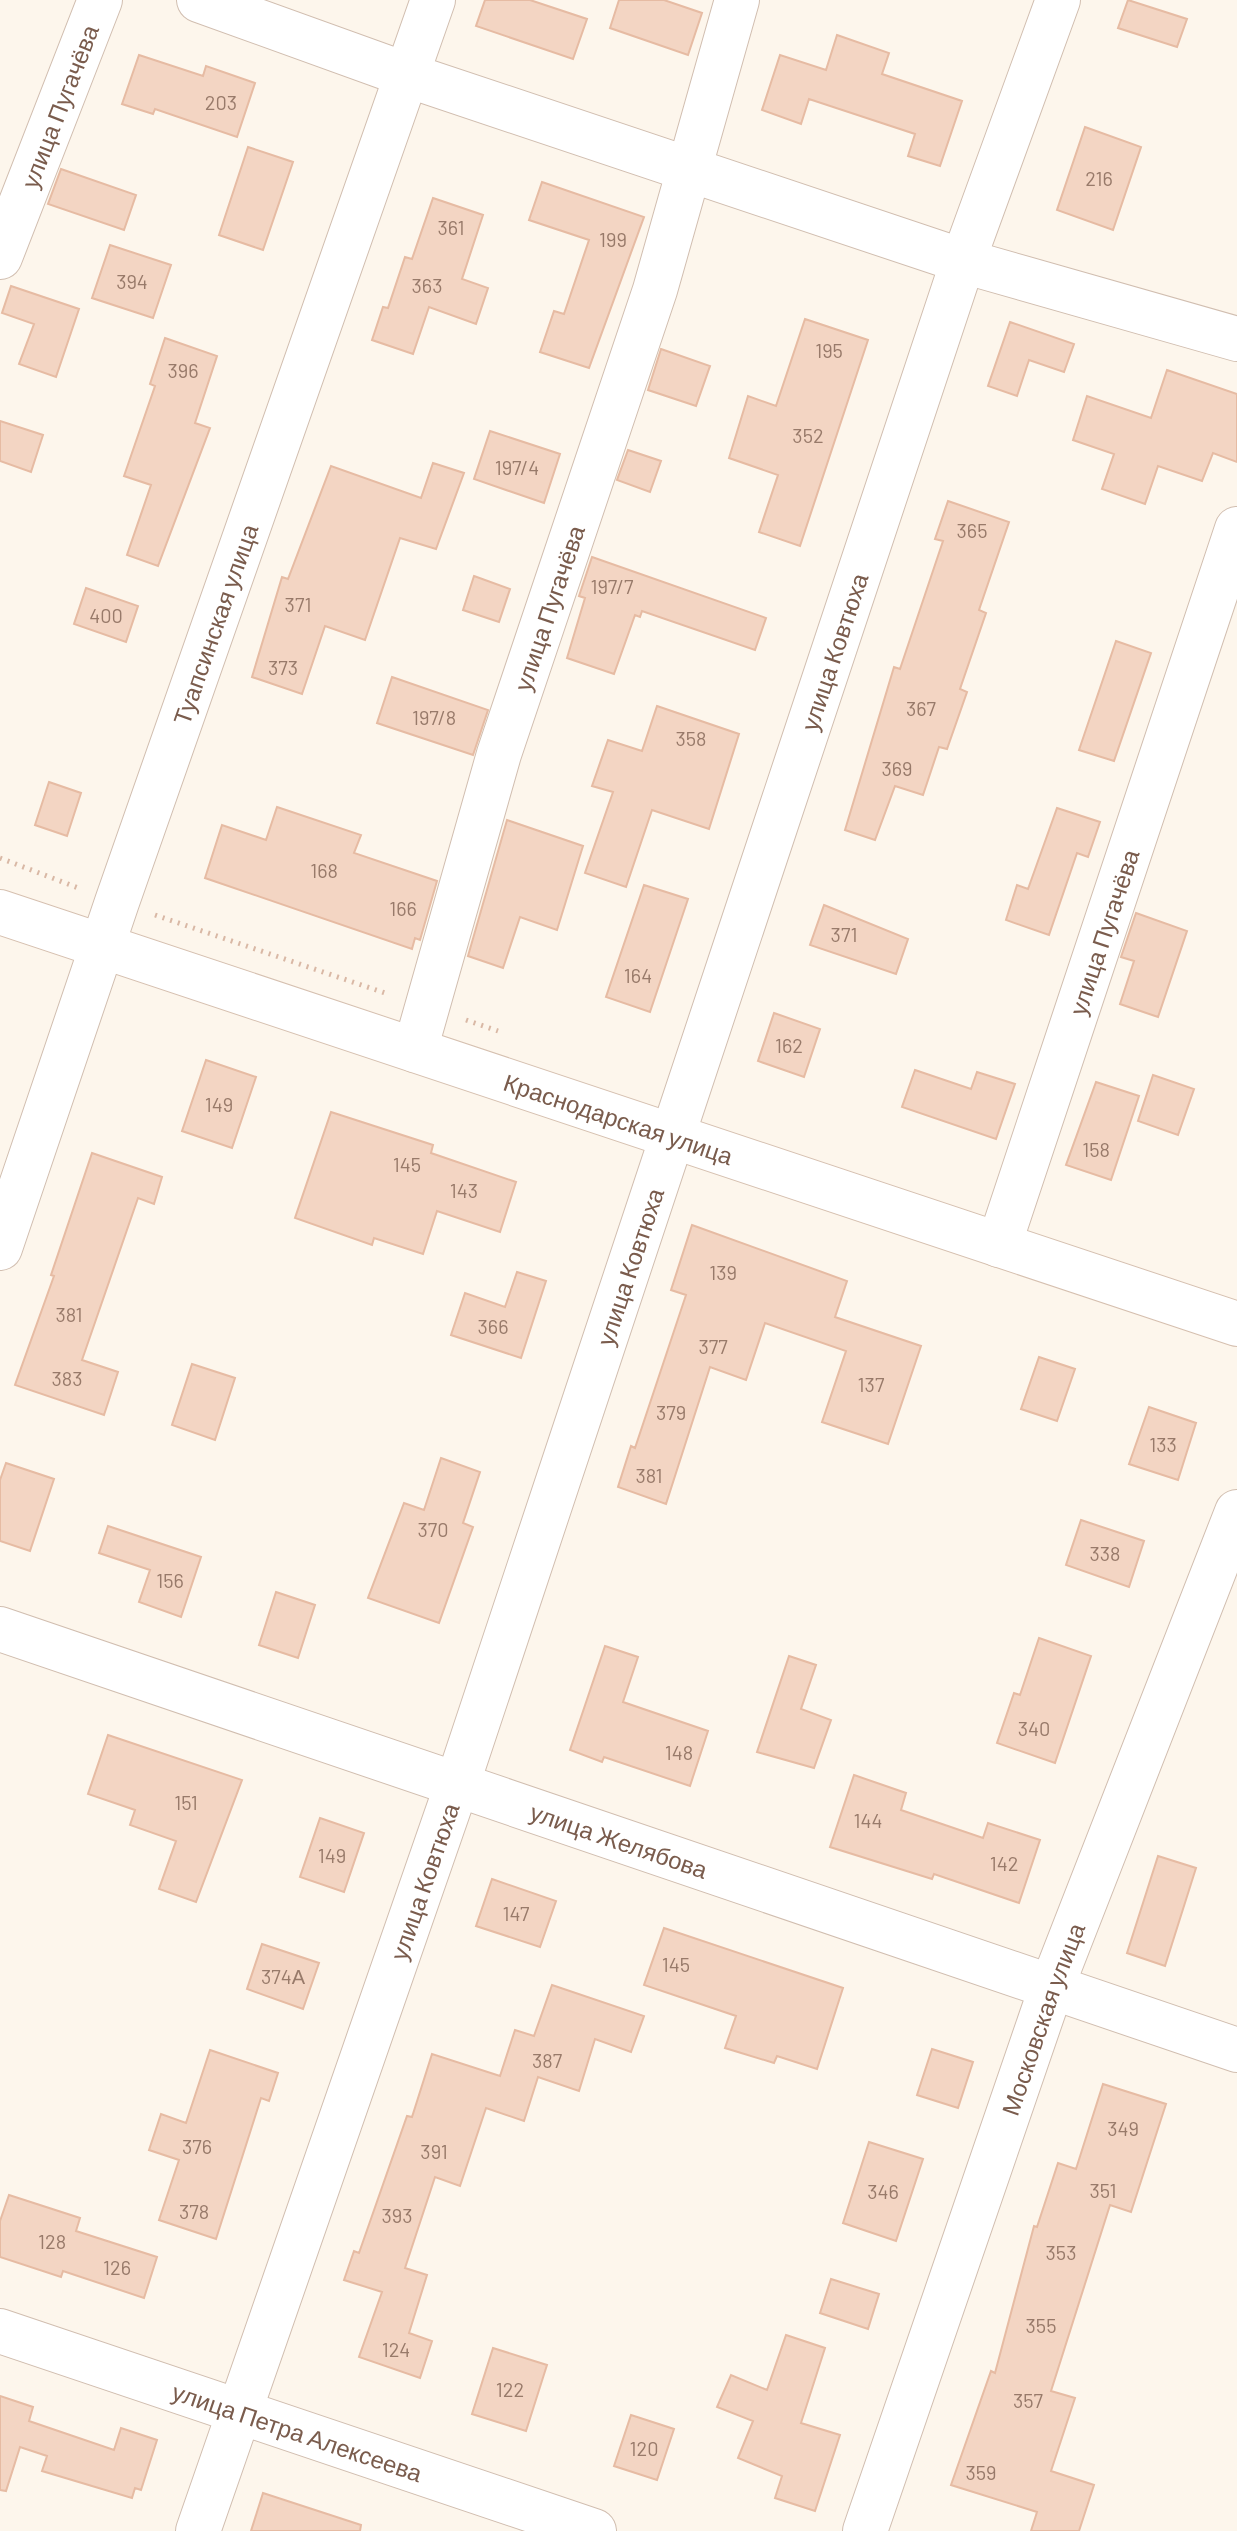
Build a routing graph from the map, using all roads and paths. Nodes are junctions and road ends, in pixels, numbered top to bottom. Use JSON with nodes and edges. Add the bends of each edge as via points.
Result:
{"nodes":[{"id":1,"x":100,"y":0,"type":"edge"},
{"id":2,"x":199,"y":0,"type":"edge"},
{"id":3,"x":433,"y":0,"type":"edge"},
{"id":4,"x":737,"y":0,"type":"edge"},
{"id":5,"x":1058,"y":0,"type":"edge"},
{"id":6,"x":407,"y":75,"type":"junction"},
{"id":7,"x":688,"y":169,"type":"junction"},
{"id":8,"x":0,"y":257,"type":"edge"},
{"id":9,"x":963,"y":261,"type":"junction"},
{"id":10,"x":1237,"y":339,"type":"edge"},
{"id":11,"x":1237,"y":529,"type":"edge"},
{"id":12,"x":0,"y":912,"type":"edge"},
{"id":13,"x":102,"y":945,"type":"junction"},
{"id":14,"x":415,"y":1050,"type":"junction"},
{"id":15,"x":674,"y":1138,"type":"junction"},
{"id":16,"x":999,"y":1245,"type":"junction"},
{"id":17,"x":0,"y":1248,"type":"edge"},
{"id":18,"x":1237,"y":1324,"type":"edge"},
{"id":19,"x":1237,"y":1512,"type":"edge"},
{"id":20,"x":0,"y":1629,"type":"edge"},
{"id":21,"x":458,"y":1782,"type":"junction"},
{"id":22,"x":1052,"y":1986,"type":"junction"},
{"id":23,"x":1237,"y":2050,"type":"edge"},
{"id":24,"x":0,"y":2331,"type":"edge"},
{"id":25,"x":239,"y":2414,"type":"junction"},
{"id":26,"x":198,"y":2531,"type":"edge"},
{"id":27,"x":594,"y":2531,"type":"edge"},
{"id":28,"x":865,"y":2531,"type":"edge"}],
"edges":[{"from":1,"to":8,"type":"street","name":"улица Пугачёва"},
{"from":2,"to":6,"type":"street"},
{"from":3,"to":6,"type":"street","name":"Туапсинская улица"},
{"from":4,"to":7,"type":"street","name":"улица Пугачёва"},
{"from":5,"to":9,"type":"street","name":"улица Ковтюха"},
{"from":6,"to":7,"type":"street"},
{"from":6,"to":13,"type":"street","name":"Туапсинская улица"},
{"from":7,"to":9,"type":"street"},
{"from":7,"to":14,"type":"street","name":"улица Пугачёва","via":[[655,290],[499,754]]},
{"from":9,"to":10,"type":"street"},
{"from":9,"to":15,"type":"street","name":"улица Ковтюха"},
{"from":11,"to":16,"type":"street","name":"улица Пугачёва"},
{"from":12,"to":13,"type":"street","name":"Краснодарская улица"},
{"from":13,"to":14,"type":"street","name":"Краснодарская улица"},
{"from":13,"to":17,"type":"street","name":"Туапсинская улица"},
{"from":14,"to":15,"type":"street","name":"Краснодарская улица"},
{"from":15,"to":16,"type":"street","name":"Краснодарская улица"},
{"from":15,"to":21,"type":"street","name":"улица Ковтюха"},
{"from":16,"to":18,"type":"street","name":"Краснодарская улица"},
{"from":19,"to":22,"type":"street","name":"Московская улица"},
{"from":20,"to":21,"type":"street","name":"улица Желябова"},
{"from":21,"to":22,"type":"street","name":"улица Желябова"},
{"from":21,"to":25,"type":"street","name":"улица Ковтюха"},
{"from":22,"to":23,"type":"street","name":"улица Желябова"},
{"from":22,"to":28,"type":"street","name":"Московская улица"},
{"from":24,"to":25,"type":"street","name":"улица Петра Алексеева"},
{"from":25,"to":26,"type":"street","name":"улица Ковтюха"},
{"from":25,"to":27,"type":"street","name":"улица Петра Алексеева"}]}
